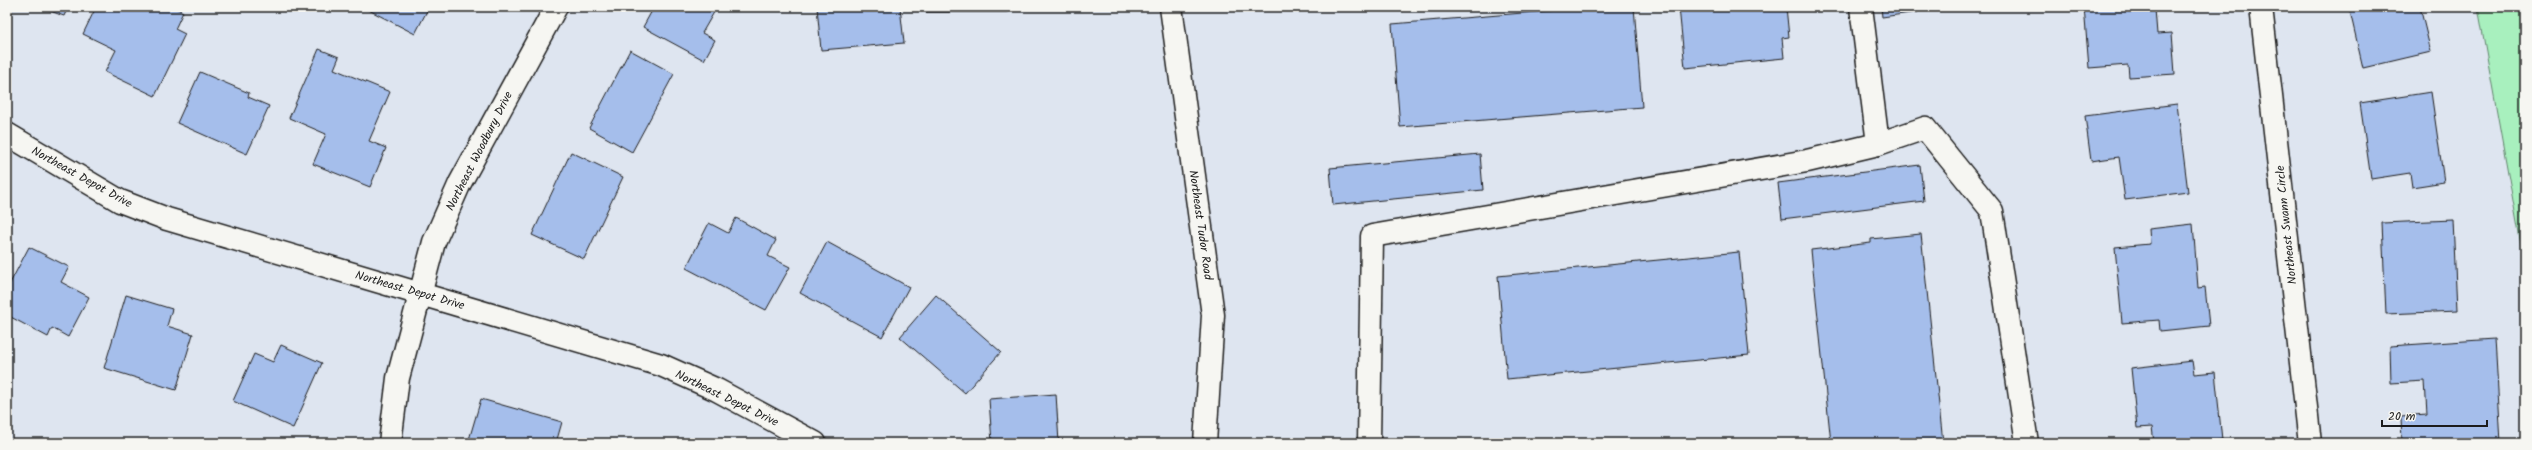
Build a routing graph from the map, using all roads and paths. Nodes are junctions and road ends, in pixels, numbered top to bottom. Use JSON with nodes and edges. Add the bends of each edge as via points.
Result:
{"nodes":[{"id":1,"x":556,"y":7,"type":"edge"},
{"id":2,"x":1171,"y":7,"type":"edge"},
{"id":3,"x":1861,"y":7,"type":"edge"},
{"id":4,"x":2261,"y":7,"type":"edge"},
{"id":5,"x":7,"y":134,"type":"edge"},
{"id":6,"x":1878,"y":144,"type":"junction"},
{"id":7,"x":419,"y":293,"type":"junction"},
{"id":8,"x":390,"y":443,"type":"edge"},
{"id":9,"x":815,"y":443,"type":"edge"},
{"id":10,"x":1205,"y":443,"type":"edge"},
{"id":11,"x":1369,"y":443,"type":"edge"},
{"id":12,"x":2027,"y":443,"type":"edge"},
{"id":13,"x":2310,"y":443,"type":"edge"}],
"edges":[{"from":1,"to":7,"type":"street","name":"Northeast Woodbury Drive","via":[[460,183],[434,242]]},
{"from":2,"to":10,"type":"street","name":"Northeast Tudor Road","via":[[1213,315]]},
{"from":3,"to":6,"type":"street"},
{"from":4,"to":13,"type":"street","name":"Northeast Swann Circle"},
{"from":5,"to":7,"type":"street","name":"Northeast Depot Drive","via":[[120,201],[167,219]]},
{"from":6,"to":11,"type":"street","via":[[1807,161],[1372,236]]},
{"from":6,"to":12,"type":"street","via":[[1925,128],[1992,211]]},
{"from":7,"to":8,"type":"street","name":"Northeast Woodbury Drive","via":[[398,378]]},
{"from":7,"to":9,"type":"street","name":"Northeast Depot Drive","via":[[661,366],[717,390]]}]}
